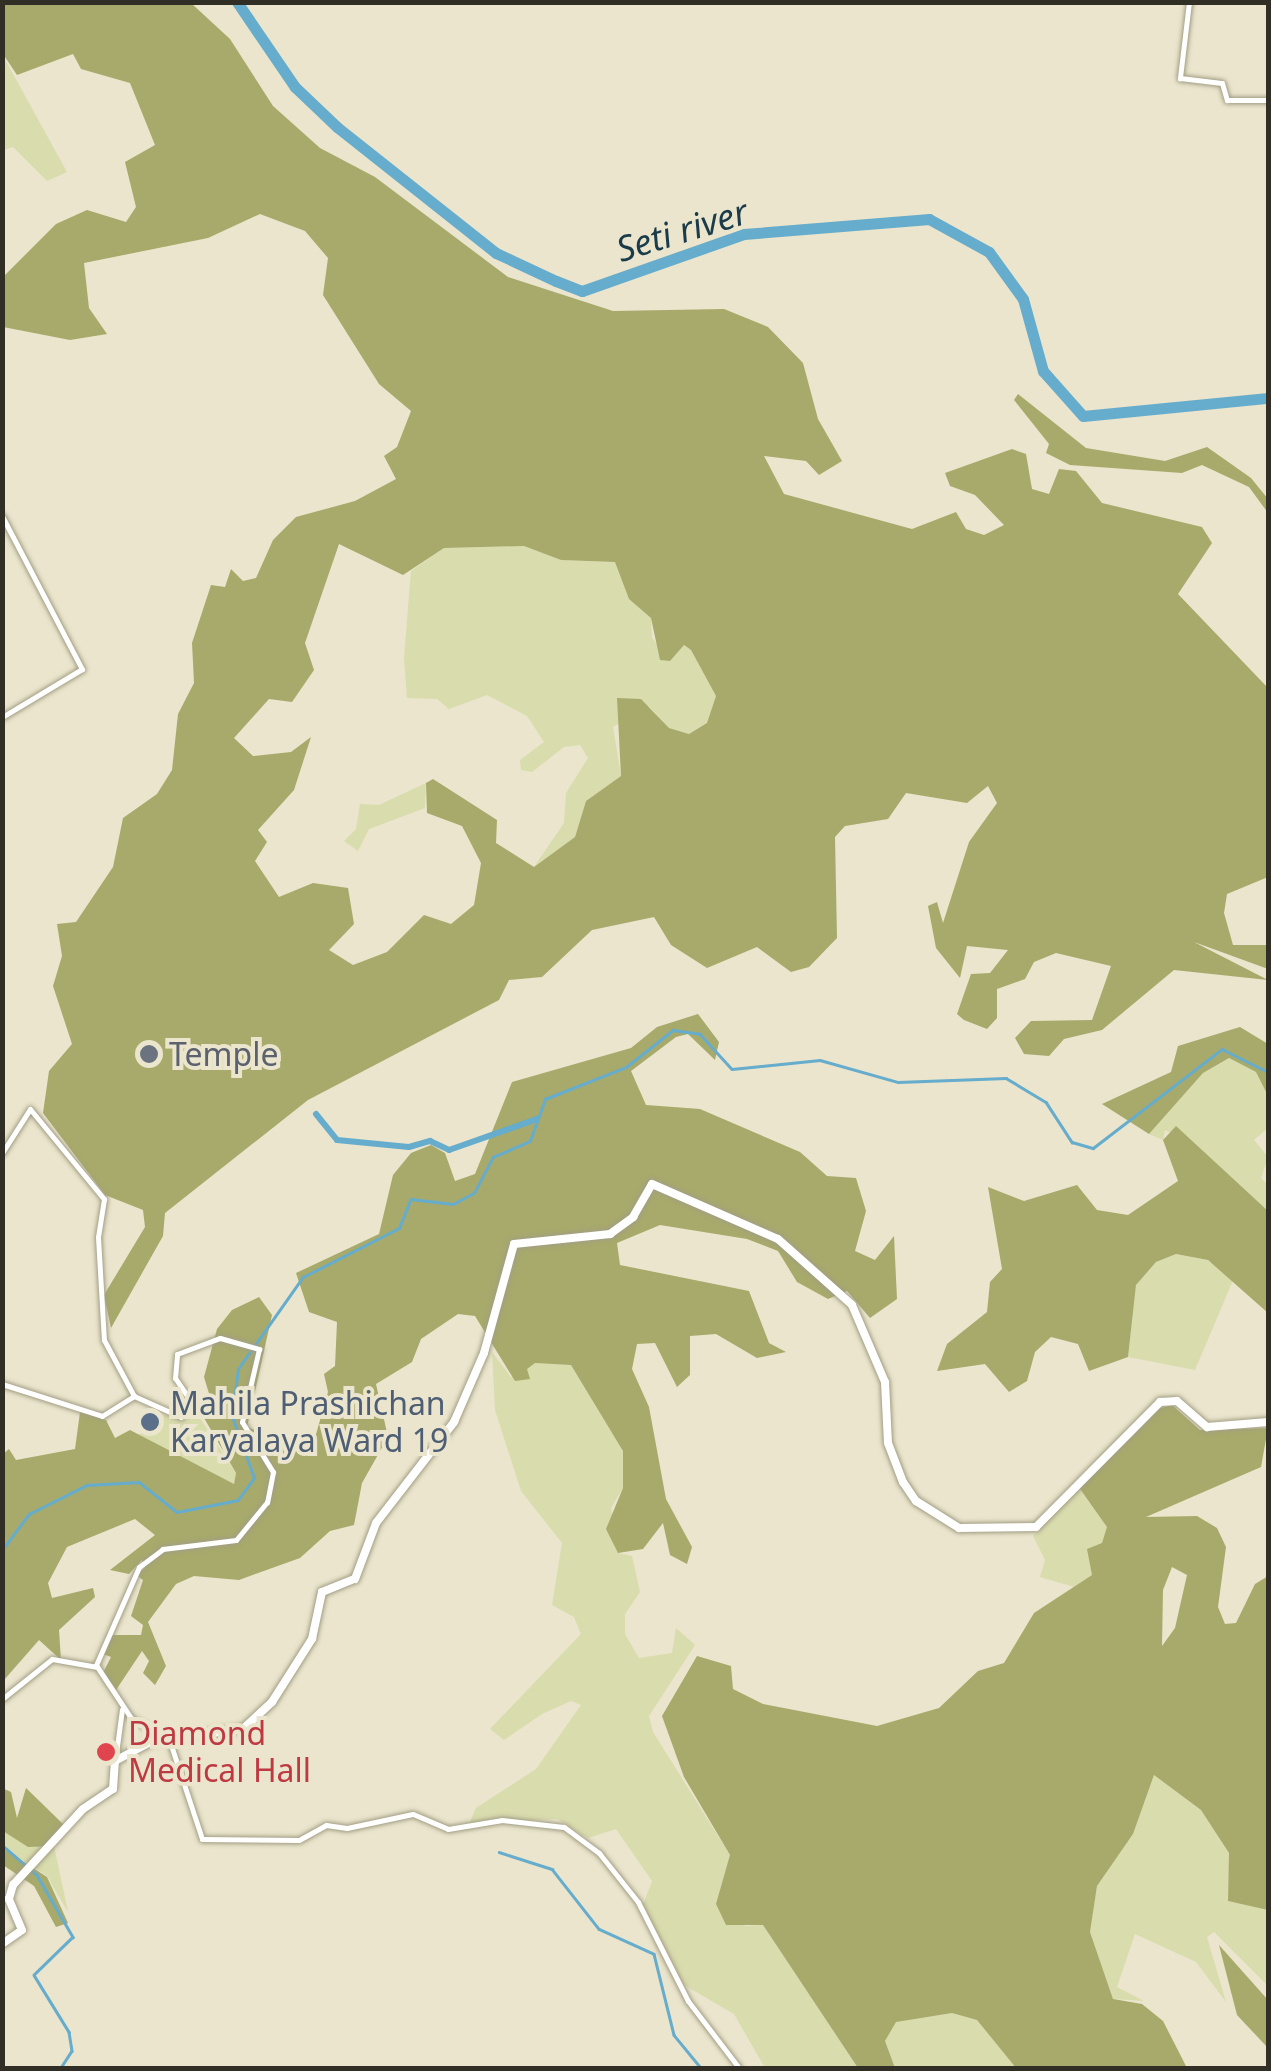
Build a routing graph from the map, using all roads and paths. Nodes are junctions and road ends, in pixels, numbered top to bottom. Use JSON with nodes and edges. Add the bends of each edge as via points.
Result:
{"nodes":[{"id":1,"x":1189,"y":2,"type":"edge"},
{"id":2,"x":1268,"y":100,"type":"edge"},
{"id":3,"x":2,"y":516,"type":"edge"},
{"id":4,"x":2,"y":717,"type":"edge"},
{"id":5,"x":2,"y":1153,"type":"edge"},
{"id":6,"x":2,"y":1384,"type":"edge"},
{"id":7,"x":134,"y":1396,"type":"junction"},
{"id":8,"x":1268,"y":1422,"type":"edge"},
{"id":9,"x":97,"y":1667,"type":"junction"},
{"id":10,"x":2,"y":1698,"type":"edge"},
{"id":11,"x":122,"y":1706,"type":"junction"},
{"id":12,"x":169,"y":1738,"type":"junction"},
{"id":13,"x":115,"y":1761,"type":"junction"},
{"id":14,"x":2,"y":1944,"type":"edge"},
{"id":15,"x":739,"y":2068,"type":"edge"}],
"edges":[{"from":1,"to":2,"type":"street","via":[[1180,78],[1222,83],[1228,100]]},
{"from":3,"to":4,"type":"street","via":[[82,670]]},
{"from":5,"to":7,"type":"street","via":[[30,1109],[104,1199],[98,1237],[104,1340]]},
{"from":6,"to":7,"type":"street","via":[[102,1416]]},
{"from":7,"to":9,"type":"street","via":[[181,1418],[192,1403],[175,1378],[177,1354],[220,1338],[259,1349],[242,1422],[273,1472],[266,1502],[236,1540],[163,1548],[139,1567]]},
{"from":8,"to":12,"type":"main road","via":[[1207,1427],[1177,1401],[1160,1402],[1036,1528],[959,1528],[916,1501],[899,1472],[884,1424],[884,1382],[852,1305],[778,1239],[652,1184],[633,1217],[610,1234],[514,1244],[484,1352],[454,1422],[376,1522],[354,1579],[322,1592],[302,1660],[249,1726]]},
{"from":9,"to":10,"type":"street","via":[[52,1659]]},
{"from":9,"to":11,"type":"street"},
{"from":11,"to":12,"type":"street","via":[[141,1728]]},
{"from":11,"to":13,"type":"street"},
{"from":12,"to":13,"type":"main road"},
{"from":12,"to":15,"type":"street","via":[[202,1839],[300,1840],[326,1825],[347,1828],[413,1814],[448,1829],[502,1820],[552,1824],[580,1836],[638,1902],[688,2000]]},
{"from":13,"to":14,"type":"main road","via":[[113,1789],[20,1875],[9,1899],[21,1934]]}]}
